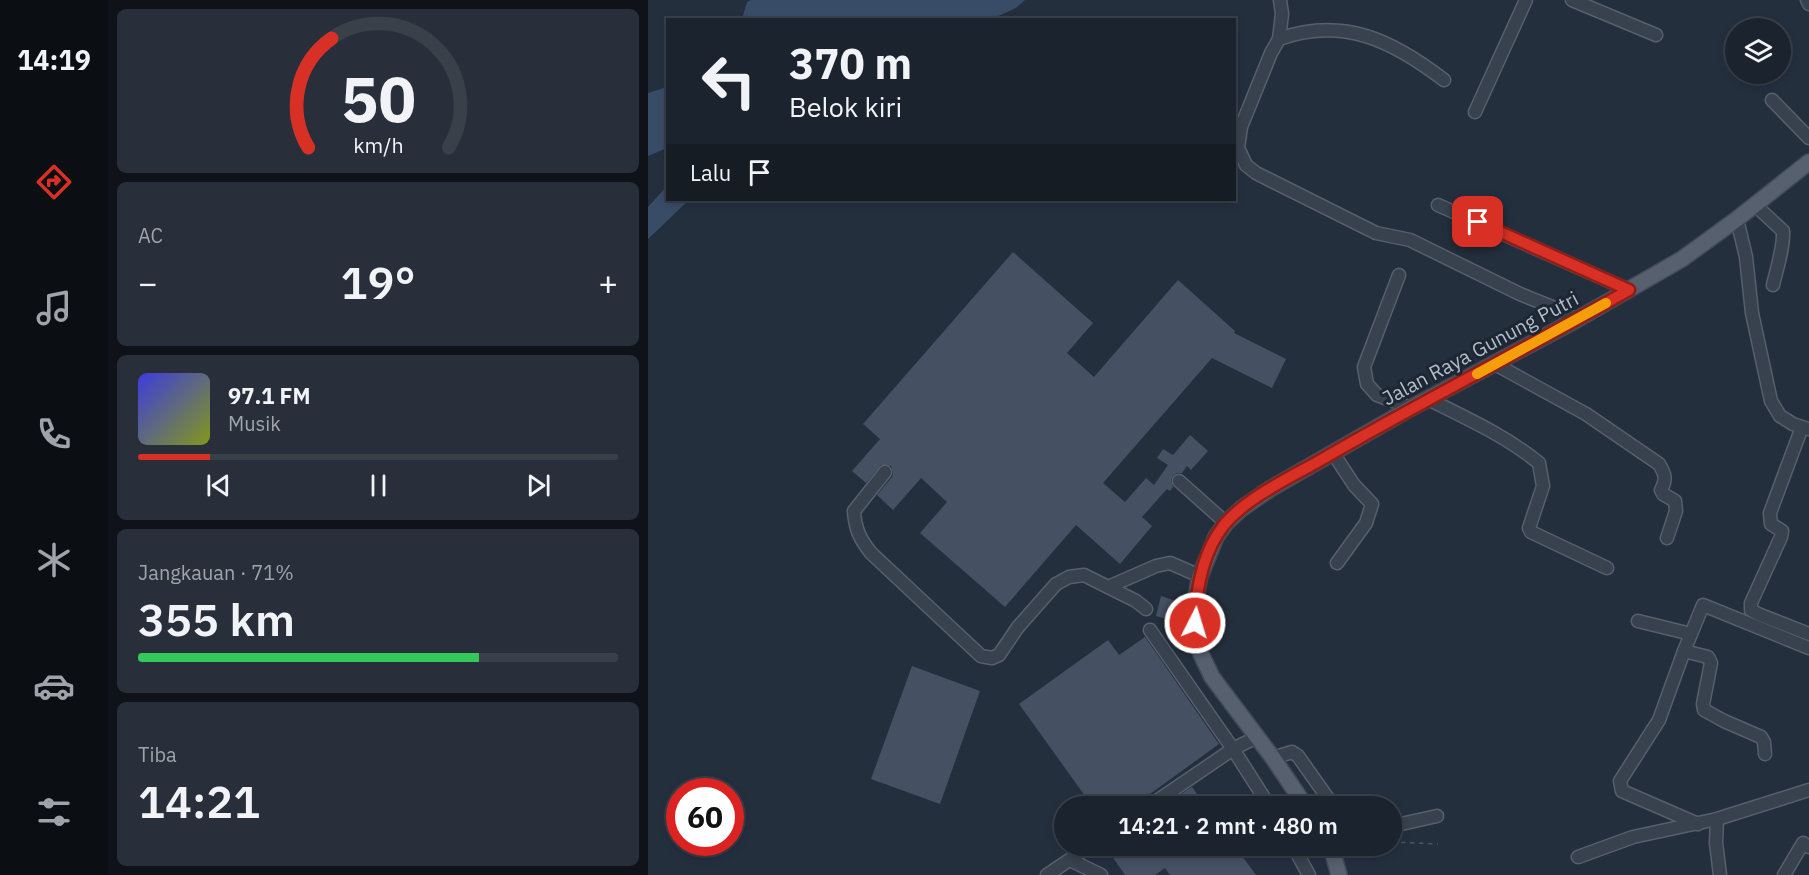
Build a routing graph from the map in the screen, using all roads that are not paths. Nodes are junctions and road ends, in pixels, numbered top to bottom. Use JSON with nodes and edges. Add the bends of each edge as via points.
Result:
{"nodes":[{"id":1,"x":1280,"y":0,"type":"edge"},
{"id":2,"x":1526,"y":0,"type":"edge"},
{"id":3,"x":1574,"y":0,"type":"edge"},
{"id":4,"x":1656,"y":35,"type":"dead end"},
{"id":5,"x":1279,"y":39,"type":"junction"},
{"id":6,"x":1444,"y":80,"type":"dead end"},
{"id":7,"x":1772,"y":100,"type":"dead end"},
{"id":8,"x":1475,"y":112,"type":"dead end"},
{"id":9,"x":1809,"y":138,"type":"edge"},
{"id":10,"x":1809,"y":162,"type":"edge"},
{"id":11,"x":1438,"y":204,"type":"dead end"},
{"id":12,"x":1755,"y":205,"type":"junction"},
{"id":13,"x":1737,"y":219,"type":"junction"},
{"id":14,"x":1399,"y":275,"type":"dead end"},
{"id":15,"x":1773,"y":285,"type":"dead end"},
{"id":16,"x":1629,"y":290,"type":"junction"},
{"id":17,"x":1576,"y":320,"type":"junction"},
{"id":18,"x":1495,"y":364,"type":"junction"},
{"id":19,"x":1428,"y":399,"type":"junction"},
{"id":20,"x":1411,"y":408,"type":"junction"},
{"id":21,"x":1805,"y":428,"type":"edge"},
{"id":22,"x":1334,"y":453,"type":"junction"},
{"id":23,"x":885,"y":472,"type":"dead end"},
{"id":24,"x":1179,"y":481,"type":"dead end"},
{"id":25,"x":1226,"y":523,"type":"junction"},
{"id":26,"x":1667,"y":538,"type":"dead end"},
{"id":27,"x":1337,"y":563,"type":"dead end"},
{"id":28,"x":1607,"y":568,"type":"dead end"},
{"id":29,"x":1200,"y":576,"type":"junction"},
{"id":30,"x":1108,"y":587,"type":"junction"},
{"id":31,"x":1146,"y":609,"type":"dead end"},
{"id":32,"x":1638,"y":621,"type":"dead end"},
{"id":33,"x":1150,"y":630,"type":"dead end"},
{"id":34,"x":1691,"y":634,"type":"junction"},
{"id":35,"x":1809,"y":634,"type":"edge"},
{"id":36,"x":1809,"y":648,"type":"edge"},
{"id":37,"x":1684,"y":651,"type":"junction"},
{"id":38,"x":1257,"y":737,"type":"junction"},
{"id":39,"x":1233,"y":749,"type":"junction"},
{"id":40,"x":1765,"y":754,"type":"dead end"},
{"id":41,"x":1273,"y":758,"type":"junction"},
{"id":42,"x":1808,"y":792,"type":"edge"},
{"id":43,"x":1164,"y":796,"type":"edge"},
{"id":44,"x":1263,"y":796,"type":"edge"},
{"id":45,"x":1299,"y":796,"type":"edge"},
{"id":46,"x":1326,"y":796,"type":"edge"},
{"id":47,"x":1437,"y":816,"type":"dead end"},
{"id":48,"x":1717,"y":819,"type":"junction"},
{"id":49,"x":1402,"y":824,"type":"edge"},
{"id":50,"x":1698,"y":824,"type":"junction"},
{"id":51,"x":1807,"y":842,"type":"edge"},
{"id":52,"x":1076,"y":856,"type":"edge"},
{"id":53,"x":1299,"y":856,"type":"edge"},
{"id":54,"x":1334,"y":856,"type":"edge"},
{"id":55,"x":1578,"y":857,"type":"dead end"},
{"id":56,"x":1070,"y":860,"type":"junction"},
{"id":57,"x":1047,"y":875,"type":"edge"},
{"id":58,"x":1101,"y":875,"type":"edge"},
{"id":59,"x":1309,"y":875,"type":"edge"},
{"id":60,"x":1339,"y":875,"type":"edge"},
{"id":61,"x":1720,"y":875,"type":"edge"},
{"id":62,"x":1784,"y":875,"type":"edge"}],
"edges":[{"from":1,"to":5,"type":"street"},
{"from":2,"to":8,"type":"street"},
{"from":3,"to":4,"type":"street"},
{"from":5,"to":6,"type":"street","via":[[1300,32],[1346,32],[1385,42]]},
{"from":5,"to":17,"type":"street","via":[[1241,127],[1238,148],[1246,165],[1376,233],[1410,240]]},
{"from":7,"to":9,"type":"street"},
{"from":10,"to":12,"type":"main road","name":"Jalan Raya Gunung Putri"},
{"from":11,"to":16,"type":"street"},
{"from":12,"to":13,"type":"main road","name":"Jalan Raya Gunung Putri"},
{"from":12,"to":15,"type":"street","via":[[1783,231],[1784,243]]},
{"from":13,"to":16,"type":"main road","name":"Jalan Raya Gunung Putri","via":[[1682,259]]},
{"from":13,"to":21,"type":"street","via":[[1771,401],[1780,416]]},
{"from":14,"to":20,"type":"street","via":[[1364,368],[1367,384],[1377,395]]},
{"from":16,"to":17,"type":"main road","name":"Jalan Raya Gunung Putri"},
{"from":17,"to":18,"type":"main road","name":"Jalan Raya Gunung Putri"},
{"from":18,"to":19,"type":"main road","name":"Jalan Raya Gunung Putri"},
{"from":18,"to":26,"type":"street","via":[[1586,414],[1659,464],[1666,481],[1661,490],[1675,501],[1676,511]]},
{"from":19,"to":20,"type":"main road","name":"Jalan Raya Gunung Putri"},
{"from":19,"to":28,"type":"street","via":[[1473,421],[1539,463],[1543,486],[1531,532]]},
{"from":20,"to":22,"type":"main road","name":"Jalan Raya Gunung Putri"},
{"from":21,"to":35,"type":"street","via":[[1770,513],[1771,524],[1782,531],[1781,537],[1751,610]]},
{"from":22,"to":25,"type":"main road","name":"Jalan Raya Gunung Putri","via":[[1270,489]]},
{"from":22,"to":27,"type":"street","via":[[1372,504],[1366,523]]},
{"from":23,"to":30,"type":"street","via":[[854,511],[859,538],[981,656],[999,655],[1056,584],[1084,575]]},
{"from":24,"to":25,"type":"street"},
{"from":25,"to":29,"type":"main road","name":"Jalan Raya Gunung Putri"},
{"from":29,"to":30,"type":"street","via":[[1170,563]]},
{"from":29,"to":38,"type":"main road","name":"Jalan Raya Gunung Putri","via":[[1195,636],[1201,654],[1212,677]]},
{"from":30,"to":31,"type":"street"},
{"from":32,"to":34,"type":"street"},
{"from":33,"to":39,"type":"street"},
{"from":34,"to":36,"type":"street","via":[[1703,605]]},
{"from":34,"to":37,"type":"street"},
{"from":37,"to":40,"type":"street","via":[[1708,657],[1711,663],[1704,710],[1761,737]]},
{"from":37,"to":50,"type":"street","via":[[1659,720],[1620,786],[1622,791]]},
{"from":38,"to":39,"type":"street"},
{"from":38,"to":41,"type":"main road","name":"Jalan Raya Gunung Putri"},
{"from":39,"to":43,"type":"street"},
{"from":39,"to":44,"type":"street"},
{"from":41,"to":45,"type":"main road","name":"Jalan Raya Gunung Putri"},
{"from":41,"to":46,"type":"street","via":[[1292,752],[1298,756]]},
{"from":42,"to":48,"type":"street"},
{"from":47,"to":49,"type":"street"},
{"from":48,"to":50,"type":"street"},
{"from":48,"to":61,"type":"street"},
{"from":50,"to":55,"type":"street","via":[[1633,837]]},
{"from":51,"to":62,"type":"street"},
{"from":52,"to":56,"type":"street"},
{"from":53,"to":59,"type":"street"},
{"from":54,"to":60,"type":"main road"},
{"from":56,"to":57,"type":"street"},
{"from":56,"to":58,"type":"street"}]}
